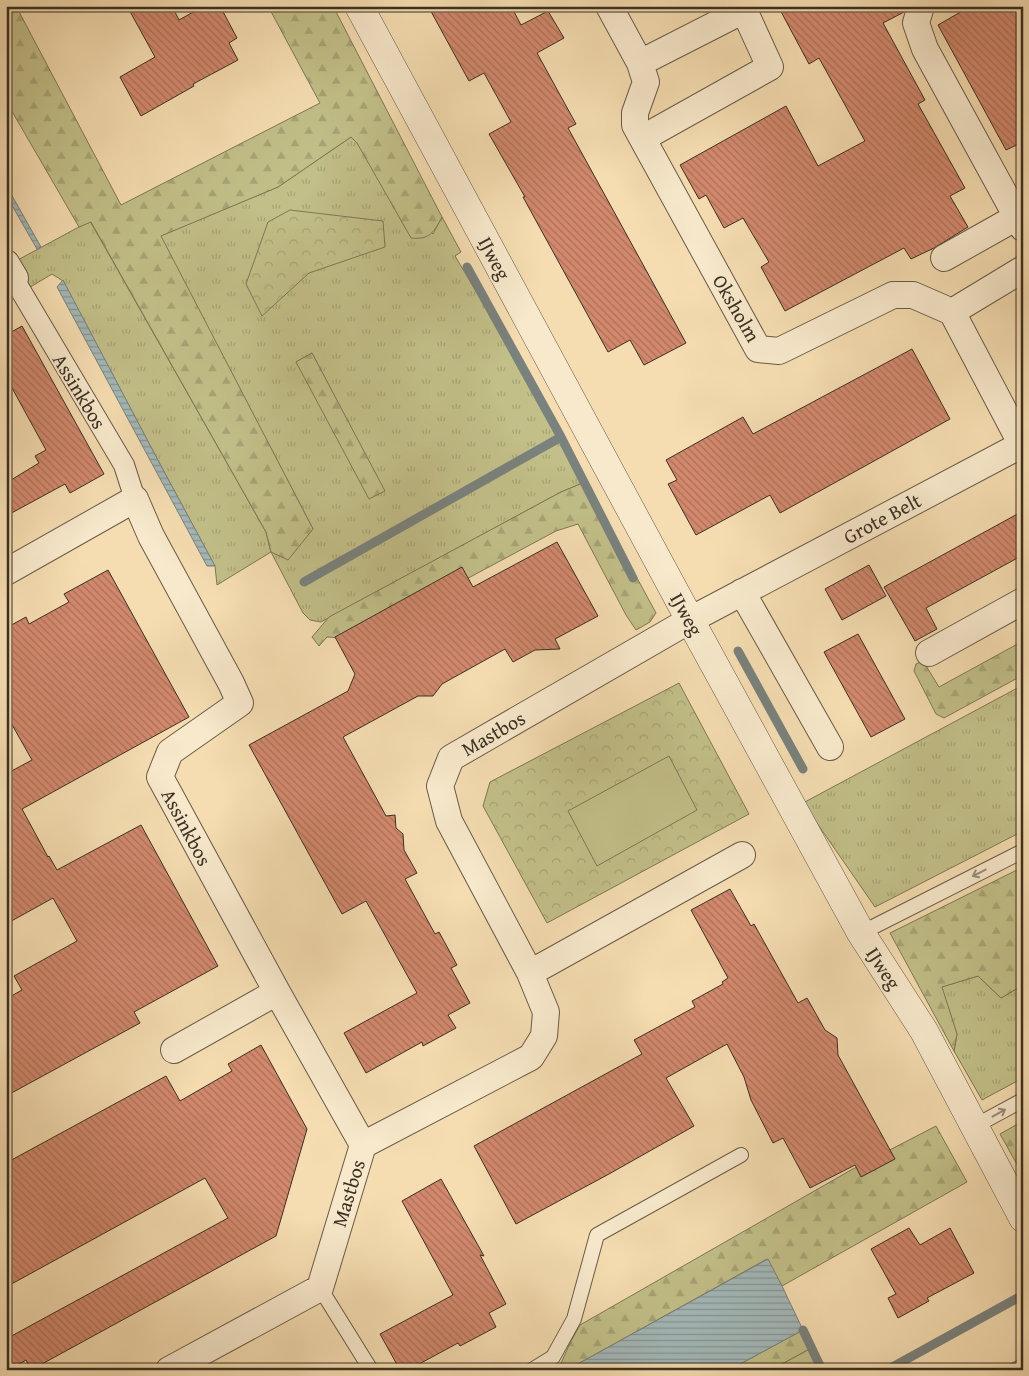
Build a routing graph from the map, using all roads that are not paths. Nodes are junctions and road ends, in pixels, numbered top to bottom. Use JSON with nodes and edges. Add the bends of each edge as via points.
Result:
{"nodes":[{"id":1,"x":359,"y":6,"type":"edge"},
{"id":2,"x":609,"y":6,"type":"edge"},
{"id":3,"x":921,"y":6,"type":"edge"},
{"id":4,"x":640,"y":63,"type":"junction"},
{"id":5,"x":643,"y":138,"type":"junction"},
{"id":6,"x":1020,"y":222,"type":"edge"},
{"id":7,"x":944,"y":258,"type":"dead end"},
{"id":8,"x":6,"y":263,"type":"edge"},
{"id":9,"x":1023,"y":269,"type":"edge"},
{"id":10,"x":12,"y":284,"type":"edge"},
{"id":11,"x":952,"y":312,"type":"junction"},
{"id":12,"x":1022,"y":445,"type":"edge"},
{"id":13,"x":134,"y":499,"type":"junction"},
{"id":14,"x":6,"y":572,"type":"edge"},
{"id":15,"x":742,"y":592,"type":"junction"},
{"id":16,"x":1023,"y":601,"type":"edge"},
{"id":17,"x":690,"y":620,"type":"junction"},
{"id":18,"x":929,"y":653,"type":"dead end"},
{"id":19,"x":830,"y":747,"type":"dead end"},
{"id":20,"x":1023,"y":851,"type":"edge"},
{"id":21,"x":742,"y":855,"type":"dead end"},
{"id":22,"x":861,"y":933,"type":"junction"},
{"id":23,"x":530,"y":973,"type":"junction"},
{"id":24,"x":277,"y":992,"type":"junction"},
{"id":25,"x":174,"y":1050,"type":"dead end"},
{"id":26,"x":1023,"y":1100,"type":"edge"},
{"id":27,"x":975,"y":1126,"type":"junction"},
{"id":28,"x":363,"y":1145,"type":"junction"},
{"id":29,"x":740,"y":1155,"type":"dead end"},
{"id":30,"x":1023,"y":1218,"type":"edge"},
{"id":31,"x":320,"y":1288,"type":"junction"},
{"id":32,"x":169,"y":1370,"type":"edge"},
{"id":33,"x":371,"y":1370,"type":"edge"},
{"id":34,"x":532,"y":1370,"type":"edge"}],
"edges":[{"from":1,"to":17,"type":"street","name":"IJweg"},
{"from":2,"to":4,"type":"street","name":"Oksholm"},
{"from":3,"to":6,"type":"street","via":[[916,24],[925,49]]},
{"from":4,"to":5,"type":"street","name":"Oksholm","via":[[646,82],[634,113]]},
{"from":4,"to":5,"type":"street","via":[[744,10],[770,67]]},
{"from":5,"to":11,"type":"street","name":"Oksholm","via":[[758,348],[779,351],[893,295],[913,295]]},
{"from":6,"to":7,"type":"street"},
{"from":8,"to":10,"type":"street","via":[[15,278]]},
{"from":9,"to":11,"type":"street"},
{"from":10,"to":13,"type":"street","name":"Assinkbos","via":[[124,465]]},
{"from":11,"to":12,"type":"street"},
{"from":12,"to":15,"type":"street","name":"Grote Belt"},
{"from":13,"to":14,"type":"street"},
{"from":13,"to":24,"type":"street","name":"Assinkbos","via":[[150,536],[240,703],[170,752],[160,777]]},
{"from":15,"to":17,"type":"street","name":"Grote Belt"},
{"from":15,"to":19,"type":"street"},
{"from":16,"to":18,"type":"street"},
{"from":17,"to":22,"type":"street","name":"IJweg"},
{"from":17,"to":23,"type":"street","name":"Mastbos","via":[[451,758],[440,786],[448,821]]},
{"from":20,"to":22,"type":"lane","one_way":true},
{"from":21,"to":23,"type":"street"},
{"from":22,"to":27,"type":"street","name":"IJweg","via":[[924,1031]]},
{"from":23,"to":28,"type":"street","name":"Mastbos","via":[[546,1012],[544,1036],[531,1057]]},
{"from":24,"to":25,"type":"street"},
{"from":24,"to":28,"type":"street","name":"Assinkbos"},
{"from":27,"to":26,"type":"lane","one_way":true},
{"from":27,"to":30,"type":"street","name":"IJweg"},
{"from":28,"to":31,"type":"street","name":"Mastbos"},
{"from":29,"to":34,"type":"lane","via":[[596,1235],[574,1319],[553,1358]]},
{"from":31,"to":32,"type":"street"},
{"from":31,"to":33,"type":"lane"}]}
